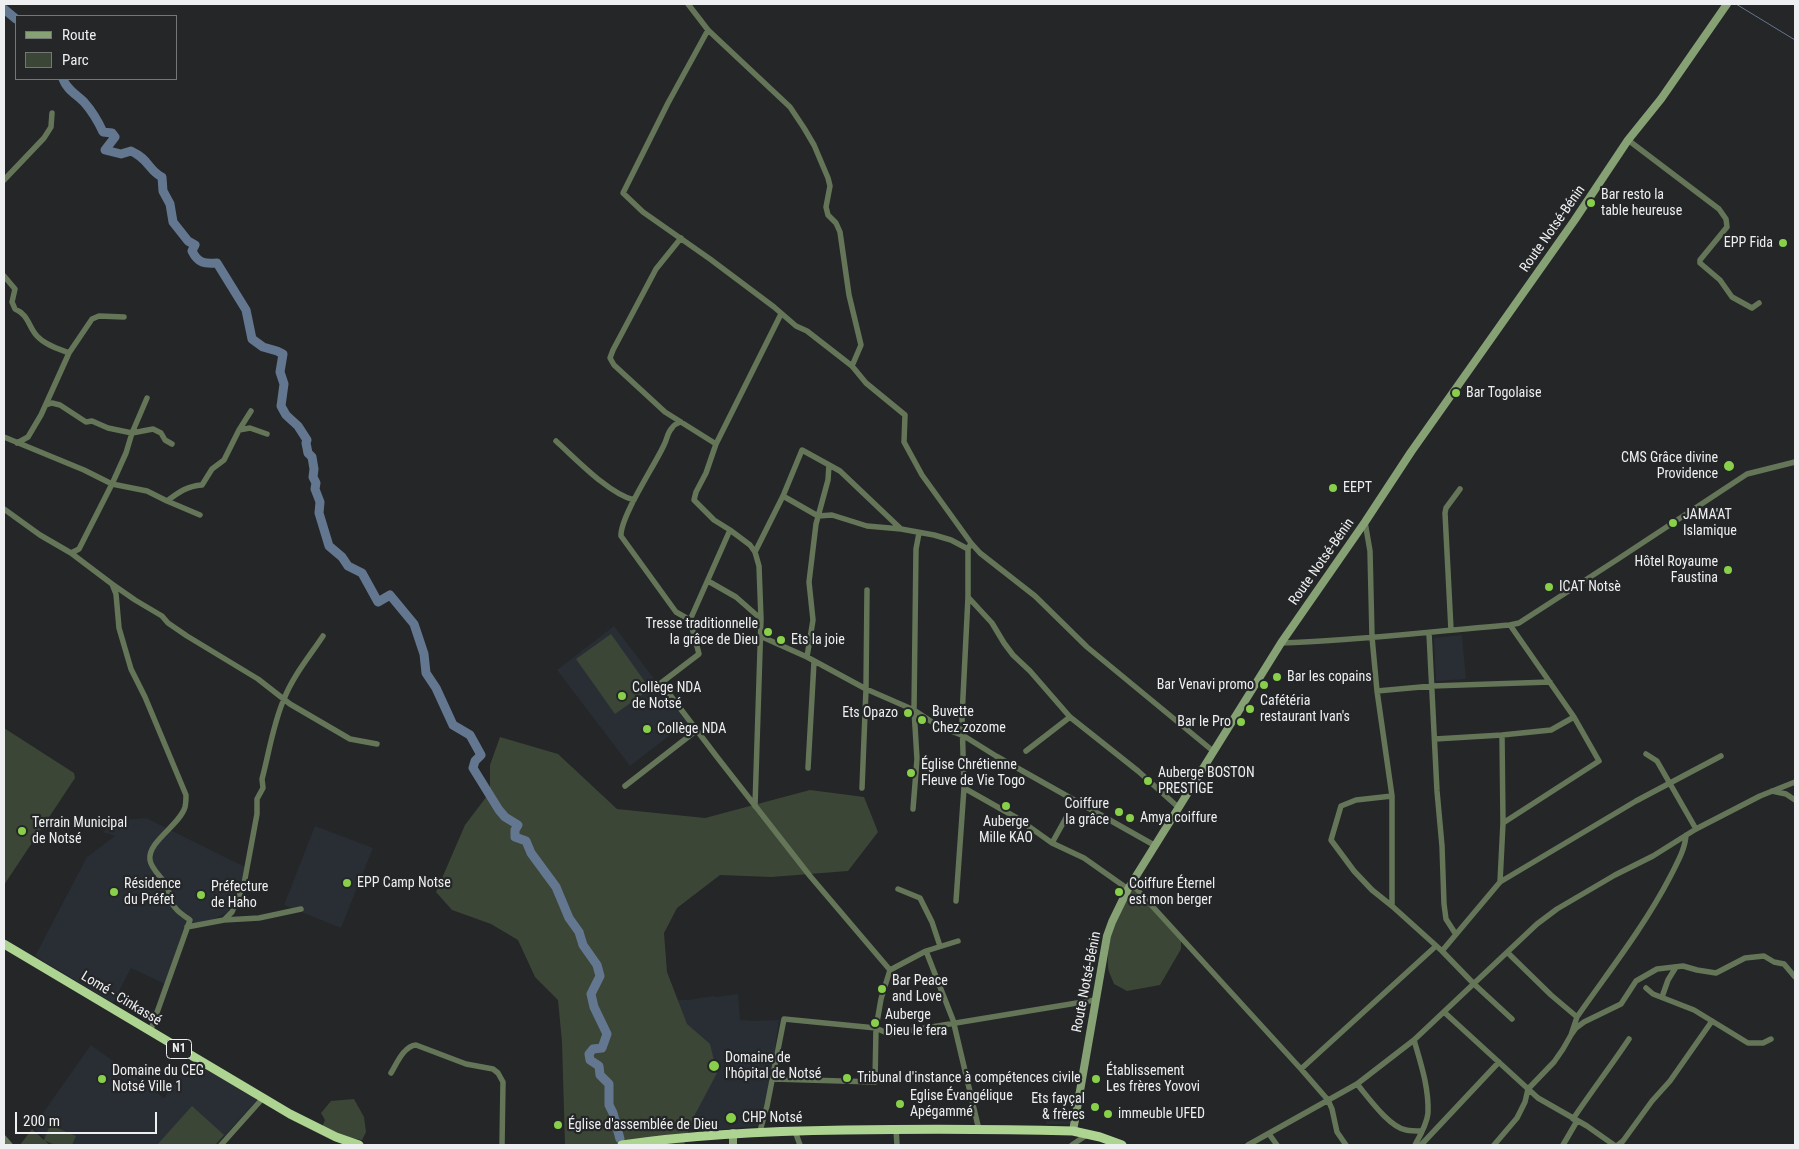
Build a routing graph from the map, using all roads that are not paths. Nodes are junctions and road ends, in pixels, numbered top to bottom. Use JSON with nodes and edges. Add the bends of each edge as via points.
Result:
{"nodes":[{"id":1,"x":688,"y":4,"type":"edge"},
{"id":2,"x":1727,"y":4,"type":"edge"},
{"id":3,"x":708,"y":30,"type":"junction"},
{"id":4,"x":52,"y":113,"type":"dead end"},
{"id":5,"x":1628,"y":140,"type":"junction"},
{"id":6,"x":4,"y":180,"type":"edge"},
{"id":7,"x":681,"y":238,"type":"junction"},
{"id":8,"x":4,"y":276,"type":"edge"},
{"id":9,"x":1759,"y":303,"type":"dead end"},
{"id":10,"x":780,"y":314,"type":"junction"},
{"id":11,"x":124,"y":317,"type":"dead end"},
{"id":12,"x":69,"y":353,"type":"junction"},
{"id":13,"x":852,"y":366,"type":"junction"},
{"id":14,"x":147,"y":398,"type":"dead end"},
{"id":15,"x":46,"y":406,"type":"junction"},
{"id":16,"x":251,"y":412,"type":"dead end"},
{"id":17,"x":682,"y":422,"type":"junction"},
{"id":18,"x":239,"y":430,"type":"junction"},
{"id":19,"x":132,"y":433,"type":"junction"},
{"id":20,"x":267,"y":434,"type":"dead end"},
{"id":21,"x":4,"y":437,"type":"edge"},
{"id":22,"x":556,"y":441,"type":"dead end"},
{"id":23,"x":17,"y":443,"type":"junction"},
{"id":24,"x":172,"y":444,"type":"dead end"},
{"id":25,"x":716,"y":444,"type":"junction"},
{"id":26,"x":1795,"y":462,"type":"edge"},
{"id":27,"x":829,"y":465,"type":"junction"},
{"id":28,"x":112,"y":484,"type":"junction"},
{"id":29,"x":1460,"y":489,"type":"dead end"},
{"id":30,"x":782,"y":496,"type":"junction"},
{"id":31,"x":634,"y":500,"type":"junction"},
{"id":32,"x":167,"y":501,"type":"junction"},
{"id":33,"x":4,"y":509,"type":"edge"},
{"id":34,"x":200,"y":515,"type":"dead end"},
{"id":35,"x":818,"y":516,"type":"junction"},
{"id":36,"x":1365,"y":522,"type":"junction"},
{"id":37,"x":901,"y":529,"type":"junction"},
{"id":38,"x":730,"y":530,"type":"junction"},
{"id":39,"x":919,"y":533,"type":"junction"},
{"id":40,"x":971,"y":543,"type":"junction"},
{"id":41,"x":968,"y":549,"type":"junction"},
{"id":42,"x":755,"y":552,"type":"junction"},
{"id":43,"x":70,"y":553,"type":"junction"},
{"id":44,"x":708,"y":581,"type":"junction"},
{"id":45,"x":112,"y":584,"type":"junction"},
{"id":46,"x":867,"y":590,"type":"dead end"},
{"id":47,"x":968,"y":597,"type":"junction"},
{"id":48,"x":761,"y":619,"type":"junction"},
{"id":49,"x":690,"y":620,"type":"junction"},
{"id":50,"x":1510,"y":626,"type":"junction"},
{"id":51,"x":1451,"y":630,"type":"junction"},
{"id":52,"x":1429,"y":633,"type":"junction"},
{"id":53,"x":323,"y":636,"type":"dead end"},
{"id":54,"x":760,"y":636,"type":"junction"},
{"id":55,"x":1372,"y":637,"type":"junction"},
{"id":56,"x":1281,"y":644,"type":"junction"},
{"id":57,"x":807,"y":657,"type":"junction"},
{"id":58,"x":814,"y":662,"type":"junction"},
{"id":59,"x":1550,"y":682,"type":"junction"},
{"id":60,"x":1432,"y":686,"type":"junction"},
{"id":61,"x":866,"y":689,"type":"junction"},
{"id":62,"x":1377,"y":691,"type":"junction"},
{"id":63,"x":283,"y":700,"type":"junction"},
{"id":64,"x":914,"y":710,"type":"junction"},
{"id":65,"x":1070,"y":717,"type":"junction"},
{"id":66,"x":1574,"y":717,"type":"junction"},
{"id":67,"x":697,"y":730,"type":"junction"},
{"id":68,"x":964,"y":736,"type":"junction"},
{"id":69,"x":1502,"y":736,"type":"junction"},
{"id":70,"x":1436,"y":739,"type":"junction"},
{"id":71,"x":377,"y":744,"type":"dead end"},
{"id":72,"x":1026,"y":751,"type":"dead end"},
{"id":73,"x":1213,"y":751,"type":"junction"},
{"id":74,"x":1646,"y":754,"type":"dead end"},
{"id":75,"x":1721,"y":756,"type":"dead end"},
{"id":76,"x":808,"y":768,"type":"dead end"},
{"id":77,"x":1795,"y":782,"type":"edge"},
{"id":78,"x":1669,"y":784,"type":"junction"},
{"id":79,"x":625,"y":786,"type":"dead end"},
{"id":80,"x":862,"y":788,"type":"dead end"},
{"id":81,"x":964,"y":788,"type":"junction"},
{"id":82,"x":1772,"y":791,"type":"junction"},
{"id":83,"x":1392,"y":796,"type":"junction"},
{"id":84,"x":1795,"y":800,"type":"edge"},
{"id":85,"x":755,"y":806,"type":"junction"},
{"id":86,"x":1178,"y":807,"type":"junction"},
{"id":87,"x":913,"y":809,"type":"dead end"},
{"id":88,"x":1067,"y":816,"type":"dead end"},
{"id":89,"x":1503,"y":823,"type":"junction"},
{"id":90,"x":1696,"y":829,"type":"junction"},
{"id":91,"x":1686,"y":835,"type":"junction"},
{"id":92,"x":1052,"y":843,"type":"junction"},
{"id":93,"x":1154,"y":845,"type":"junction"},
{"id":94,"x":1500,"y":882,"type":"junction"},
{"id":95,"x":1130,"y":887,"type":"junction"},
{"id":96,"x":898,"y":889,"type":"dead end"},
{"id":97,"x":956,"y":901,"type":"dead end"},
{"id":98,"x":1392,"y":906,"type":"junction"},
{"id":99,"x":301,"y":909,"type":"dead end"},
{"id":100,"x":224,"y":920,"type":"junction"},
{"id":101,"x":187,"y":927,"type":"junction"},
{"id":102,"x":1455,"y":933,"type":"junction"},
{"id":103,"x":958,"y":941,"type":"dead end"},
{"id":104,"x":4,"y":944,"type":"edge"},
{"id":105,"x":940,"y":946,"type":"junction"},
{"id":106,"x":1436,"y":946,"type":"junction"},
{"id":107,"x":926,"y":951,"type":"junction"},
{"id":108,"x":1442,"y":951,"type":"junction"},
{"id":109,"x":1508,"y":953,"type":"junction"},
{"id":110,"x":1676,"y":967,"type":"junction"},
{"id":111,"x":890,"y":970,"type":"junction"},
{"id":112,"x":1795,"y":977,"type":"edge"},
{"id":113,"x":1474,"y":984,"type":"junction"},
{"id":114,"x":1646,"y":988,"type":"dead end"},
{"id":115,"x":1662,"y":997,"type":"junction"},
{"id":116,"x":1095,"y":1000,"type":"junction"},
{"id":117,"x":1444,"y":1012,"type":"junction"},
{"id":118,"x":1577,"y":1017,"type":"junction"},
{"id":119,"x":1512,"y":1020,"type":"dead end"},
{"id":120,"x":1712,"y":1021,"type":"junction"},
{"id":121,"x":954,"y":1024,"type":"junction"},
{"id":122,"x":876,"y":1028,"type":"junction"},
{"id":123,"x":150,"y":1032,"type":"junction"},
{"id":124,"x":1571,"y":1035,"type":"junction"},
{"id":125,"x":1771,"y":1039,"type":"dead end"},
{"id":126,"x":1414,"y":1040,"type":"junction"},
{"id":127,"x":1629,"y":1040,"type":"dead end"},
{"id":128,"x":1499,"y":1062,"type":"junction"},
{"id":129,"x":1301,"y":1069,"type":"junction"},
{"id":130,"x":392,"y":1073,"type":"dead end"},
{"id":131,"x":773,"y":1079,"type":"junction"},
{"id":132,"x":1358,"y":1084,"type":"junction"},
{"id":133,"x":1528,"y":1090,"type":"junction"},
{"id":134,"x":263,"y":1098,"type":"junction"},
{"id":135,"x":1328,"y":1100,"type":"junction"},
{"id":136,"x":1575,"y":1120,"type":"junction"},
{"id":137,"x":896,"y":1129,"type":"junction"},
{"id":138,"x":979,"y":1130,"type":"junction"},
{"id":139,"x":760,"y":1131,"type":"junction"},
{"id":140,"x":795,"y":1131,"type":"junction"},
{"id":141,"x":1073,"y":1131,"type":"junction"},
{"id":142,"x":1422,"y":1131,"type":"junction"},
{"id":143,"x":733,"y":1133,"type":"junction"},
{"id":144,"x":1088,"y":1134,"type":"junction"},
{"id":145,"x":1268,"y":1134,"type":"junction"},
{"id":146,"x":4,"y":1138,"type":"edge"},
{"id":147,"x":10,"y":1145,"type":"edge"},
{"id":148,"x":221,"y":1145,"type":"edge"},
{"id":149,"x":358,"y":1145,"type":"edge"},
{"id":150,"x":502,"y":1145,"type":"edge"},
{"id":151,"x":622,"y":1145,"type":"edge"},
{"id":152,"x":733,"y":1145,"type":"edge"},
{"id":153,"x":800,"y":1145,"type":"edge"},
{"id":154,"x":897,"y":1145,"type":"edge"},
{"id":155,"x":1072,"y":1145,"type":"edge"},
{"id":156,"x":1122,"y":1145,"type":"edge"},
{"id":157,"x":1248,"y":1145,"type":"edge"},
{"id":158,"x":1277,"y":1145,"type":"edge"},
{"id":159,"x":1346,"y":1145,"type":"edge"},
{"id":160,"x":1415,"y":1145,"type":"edge"},
{"id":161,"x":1421,"y":1145,"type":"edge"},
{"id":162,"x":1494,"y":1145,"type":"edge"},
{"id":163,"x":1563,"y":1145,"type":"edge"},
{"id":164,"x":1614,"y":1145,"type":"edge"},
{"id":165,"x":1618,"y":1145,"type":"edge"}],
"edges":[{"from":1,"to":3,"type":"street"},
{"from":2,"to":5,"type":"main road","name":"Route Notsé-Bénin","via":[[1661,99]]},
{"from":3,"to":7,"type":"street","via":[[623,193],[643,212]]},
{"from":3,"to":13,"type":"street","via":[[790,107],[823,163],[830,186],[826,207],[840,232],[849,295],[861,345]]},
{"from":4,"to":6,"type":"street","via":[[51,127],[44,138]]},
{"from":5,"to":9,"type":"street","via":[[1719,209],[1727,227],[1700,263],[1735,299],[1753,308]]},
{"from":5,"to":36,"type":"main road","name":"Route Notsé-Bénin"},
{"from":7,"to":10,"type":"street"},
{"from":7,"to":17,"type":"street","via":[[656,269],[610,358],[656,405]]},
{"from":8,"to":12,"type":"street","via":[[16,289],[12,302],[15,309],[23,312],[37,336]]},
{"from":10,"to":13,"type":"street"},
{"from":10,"to":25,"type":"street"},
{"from":11,"to":12,"type":"street","via":[[92,319]]},
{"from":12,"to":15,"type":"street"},
{"from":13,"to":40,"type":"street","via":[[866,383],[904,415],[904,442],[922,476]]},
{"from":14,"to":19,"type":"street"},
{"from":15,"to":19,"type":"street","via":[[52,402],[86,422]]},
{"from":15,"to":23,"type":"street","via":[[28,437]]},
{"from":16,"to":18,"type":"street"},
{"from":17,"to":25,"type":"street"},
{"from":17,"to":31,"type":"street","via":[[671,428]]},
{"from":18,"to":20,"type":"street","via":[[250,428]]},
{"from":18,"to":32,"type":"street","via":[[224,460],[212,469],[202,485],[180,490]]},
{"from":19,"to":24,"type":"street","via":[[153,429]]},
{"from":19,"to":28,"type":"street"},
{"from":21,"to":23,"type":"street"},
{"from":22,"to":31,"type":"street","via":[[621,496]]},
{"from":23,"to":28,"type":"street"},
{"from":25,"to":38,"type":"street","via":[[694,500],[714,520]]},
{"from":26,"to":50,"type":"street","via":[[1747,474]]},
{"from":27,"to":30,"type":"street","via":[[802,450]]},
{"from":27,"to":35,"type":"street"},
{"from":27,"to":37,"type":"street","via":[[840,471]]},
{"from":28,"to":32,"type":"street","via":[[147,492]]},
{"from":28,"to":43,"type":"street","via":[[79,550]]},
{"from":29,"to":51,"type":"street","via":[[1445,513]]},
{"from":30,"to":35,"type":"street"},
{"from":30,"to":42,"type":"street"},
{"from":31,"to":49,"type":"street","via":[[621,536],[676,612]]},
{"from":32,"to":34,"type":"street"},
{"from":33,"to":43,"type":"street"},
{"from":35,"to":37,"type":"street","via":[[832,515],[867,526]]},
{"from":35,"to":57,"type":"street","via":[[809,582],[813,620]]},
{"from":36,"to":55,"type":"street","via":[[1370,552]]},
{"from":36,"to":56,"type":"main road","name":"Route Notsé-Bénin"},
{"from":37,"to":39,"type":"street"},
{"from":38,"to":42,"type":"street"},
{"from":38,"to":44,"type":"street"},
{"from":39,"to":41,"type":"street","via":[[951,540]]},
{"from":39,"to":64,"type":"street","via":[[916,548]]},
{"from":40,"to":41,"type":"street"},
{"from":40,"to":73,"type":"street","via":[[1035,596],[1086,648]]},
{"from":41,"to":47,"type":"street"},
{"from":42,"to":48,"type":"street","via":[[759,566]]},
{"from":43,"to":45,"type":"street"},
{"from":44,"to":48,"type":"street","via":[[736,597]]},
{"from":44,"to":49,"type":"street"},
{"from":45,"to":63,"type":"street","via":[[162,616],[168,624],[258,679]]},
{"from":45,"to":101,"type":"street","via":[[119,628],[131,668],[186,795],[185,808],[154,845],[150,862],[166,884],[175,908],[190,920]]},
{"from":46,"to":61,"type":"street"},
{"from":47,"to":65,"type":"street","via":[[992,623],[1013,655]]},
{"from":47,"to":68,"type":"street","via":[[962,717]]},
{"from":48,"to":54,"type":"street"},
{"from":49,"to":67,"type":"street","via":[[699,654],[661,683]]},
{"from":50,"to":51,"type":"street"},
{"from":50,"to":59,"type":"street"},
{"from":51,"to":52,"type":"street"},
{"from":52,"to":55,"type":"street"},
{"from":52,"to":60,"type":"street"},
{"from":53,"to":63,"type":"street","via":[[296,673]]},
{"from":54,"to":57,"type":"street"},
{"from":54,"to":85,"type":"street"},
{"from":55,"to":56,"type":"street"},
{"from":55,"to":62,"type":"street"},
{"from":56,"to":73,"type":"main road","name":"Route Notsé-Bénin"},
{"from":57,"to":58,"type":"street"},
{"from":58,"to":61,"type":"street"},
{"from":58,"to":76,"type":"street"},
{"from":59,"to":60,"type":"street"},
{"from":59,"to":66,"type":"street"},
{"from":60,"to":62,"type":"street"},
{"from":60,"to":70,"type":"street"},
{"from":61,"to":64,"type":"street"},
{"from":61,"to":80,"type":"street"},
{"from":62,"to":83,"type":"street"},
{"from":63,"to":71,"type":"street","via":[[350,739]]},
{"from":63,"to":100,"type":"street","via":[[262,779],[263,788],[257,799],[244,884],[232,912]]},
{"from":64,"to":68,"type":"street","via":[[938,726]]},
{"from":64,"to":87,"type":"street","via":[[917,759]]},
{"from":65,"to":72,"type":"street"},
{"from":65,"to":86,"type":"street"},
{"from":66,"to":69,"type":"street","via":[[1551,730]]},
{"from":66,"to":89,"type":"street","via":[[1599,761]]},
{"from":67,"to":79,"type":"street"},
{"from":67,"to":85,"type":"street"},
{"from":68,"to":81,"type":"street"},
{"from":68,"to":93,"type":"street"},
{"from":69,"to":70,"type":"street"},
{"from":69,"to":89,"type":"street"},
{"from":70,"to":102,"type":"street","via":[[1444,904],[1446,919]]},
{"from":73,"to":86,"type":"main road","name":"Route Notsé-Bénin"},
{"from":74,"to":78,"type":"street","via":[[1657,760]]},
{"from":75,"to":78,"type":"street"},
{"from":77,"to":82,"type":"street"},
{"from":78,"to":90,"type":"street"},
{"from":78,"to":94,"type":"street"},
{"from":81,"to":92,"type":"street","via":[[1017,818]]},
{"from":81,"to":97,"type":"street"},
{"from":82,"to":84,"type":"street"},
{"from":82,"to":90,"type":"street"},
{"from":83,"to":98,"type":"street"},
{"from":83,"to":98,"type":"street","via":[[1356,800],[1341,806],[1331,840],[1354,872]]},
{"from":85,"to":111,"type":"street"},
{"from":86,"to":93,"type":"main road","name":"Route Notsé-Bénin"},
{"from":88,"to":92,"type":"street"},
{"from":89,"to":94,"type":"street"},
{"from":90,"to":91,"type":"street"},
{"from":91,"to":109,"type":"street","via":[[1557,909]]},
{"from":91,"to":118,"type":"street","via":[[1686,846],[1664,888],[1620,958]]},
{"from":92,"to":95,"type":"street","via":[[1084,858]]},
{"from":93,"to":95,"type":"main road","name":"Route Notsé-Bénin"},
{"from":94,"to":102,"type":"street"},
{"from":95,"to":116,"type":"main road","name":"Route Notsé-Bénin","via":[[1107,936]]},
{"from":95,"to":129,"type":"street"},
{"from":96,"to":105,"type":"street","via":[[920,898]]},
{"from":98,"to":106,"type":"street"},
{"from":99,"to":100,"type":"street","via":[[259,918]]},
{"from":100,"to":101,"type":"street"},
{"from":101,"to":123,"type":"street"},
{"from":102,"to":108,"type":"street"},
{"from":103,"to":105,"type":"street"},
{"from":104,"to":123,"type":"highway","name":"Lomé - Cinkassé","number":"N1"},
{"from":105,"to":107,"type":"street"},
{"from":106,"to":108,"type":"street"},
{"from":106,"to":129,"type":"street"},
{"from":107,"to":111,"type":"street"},
{"from":107,"to":121,"type":"street"},
{"from":108,"to":113,"type":"street"},
{"from":109,"to":113,"type":"street"},
{"from":109,"to":118,"type":"street"},
{"from":110,"to":112,"type":"street","via":[[1716,972],[1745,958],[1764,956],[1784,964]]},
{"from":110,"to":115,"type":"street"},
{"from":110,"to":124,"type":"street","via":[[1657,969],[1636,982],[1621,1004],[1584,1022]]},
{"from":111,"to":122,"type":"street"},
{"from":113,"to":117,"type":"street"},
{"from":113,"to":119,"type":"street"},
{"from":114,"to":115,"type":"street"},
{"from":115,"to":120,"type":"street"},
{"from":116,"to":121,"type":"street"},
{"from":116,"to":141,"type":"main road","name":"Route Notsé-Bénin"},
{"from":117,"to":126,"type":"street"},
{"from":117,"to":128,"type":"street"},
{"from":118,"to":124,"type":"street"},
{"from":120,"to":125,"type":"street","via":[[1748,1043]]},
{"from":120,"to":165,"type":"street","via":[[1624,1142]]},
{"from":121,"to":122,"type":"street","via":[[889,1034]]},
{"from":121,"to":138,"type":"street"},
{"from":122,"to":131,"type":"street","via":[[784,1019]]},
{"from":122,"to":131,"type":"street","via":[[875,1082]]},
{"from":123,"to":134,"type":"highway","name":"Lomé - Cinkassé","number":"N1"},
{"from":124,"to":133,"type":"street","via":[[1554,1062]]},
{"from":126,"to":132,"type":"street"},
{"from":126,"to":142,"type":"street","via":[[1426,1083],[1428,1114]]},
{"from":127,"to":136,"type":"street"},
{"from":128,"to":133,"type":"street"},
{"from":128,"to":161,"type":"street"},
{"from":129,"to":135,"type":"street"},
{"from":130,"to":150,"type":"street","via":[[411,1045],[466,1064],[493,1069],[503,1082]]},
{"from":131,"to":139,"type":"street"},
{"from":132,"to":135,"type":"street"},
{"from":132,"to":142,"type":"street","via":[[1398,1127]]},
{"from":133,"to":136,"type":"street"},
{"from":133,"to":162,"type":"street","via":[[1517,1118]]},
{"from":134,"to":148,"type":"street"},
{"from":134,"to":149,"type":"highway","name":"Lomé - Cinkassé","number":"N1","via":[[336,1137]]},
{"from":135,"to":145,"type":"street"},
{"from":135,"to":159,"type":"street","via":[[1337,1132]]},
{"from":136,"to":163,"type":"street"},
{"from":136,"to":164,"type":"street"},
{"from":137,"to":138,"type":"highway"},
{"from":137,"to":140,"type":"highway"},
{"from":137,"to":154,"type":"street"},
{"from":138,"to":141,"type":"highway"},
{"from":139,"to":140,"type":"highway"},
{"from":139,"to":143,"type":"highway"},
{"from":140,"to":153,"type":"street"},
{"from":141,"to":144,"type":"highway"},
{"from":142,"to":160,"type":"street"},
{"from":143,"to":151,"type":"highway"},
{"from":143,"to":152,"type":"main road"},
{"from":144,"to":155,"type":"street"},
{"from":144,"to":156,"type":"highway"},
{"from":145,"to":157,"type":"street"},
{"from":145,"to":158,"type":"street"},
{"from":146,"to":147,"type":"street"}]}
